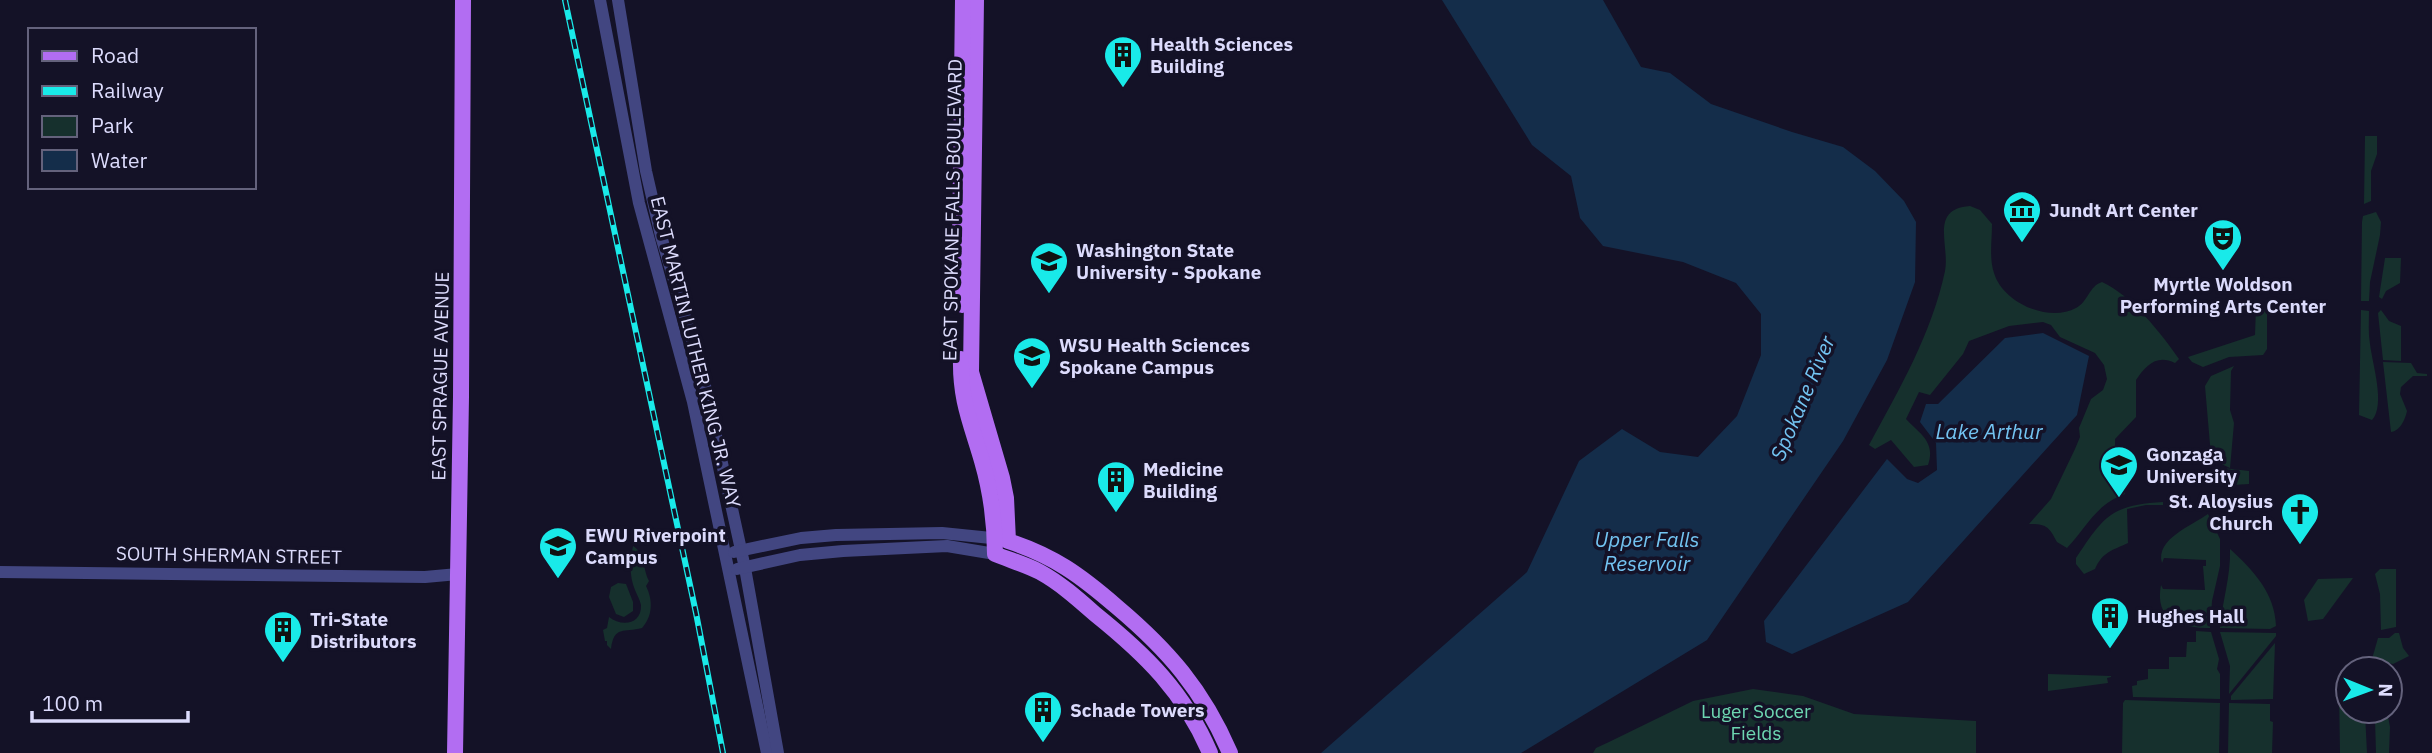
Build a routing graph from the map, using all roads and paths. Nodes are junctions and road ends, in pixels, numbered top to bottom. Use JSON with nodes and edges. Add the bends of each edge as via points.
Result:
{"nodes":[{"id":1,"x":463,"y":0,"type":"edge"},
{"id":2,"x":600,"y":0,"type":"edge"},
{"id":3,"x":618,"y":0,"type":"edge"},
{"id":4,"x":963,"y":0,"type":"edge"},
{"id":5,"x":976,"y":0,"type":"edge"},
{"id":6,"x":1001,"y":548,"type":"junction"},
{"id":7,"x":741,"y":551,"type":"junction"},
{"id":8,"x":726,"y":554,"type":"junction"},
{"id":9,"x":745,"y":568,"type":"junction"},
{"id":10,"x":729,"y":571,"type":"junction"},
{"id":11,"x":0,"y":572,"type":"edge"},
{"id":12,"x":458,"y":575,"type":"junction"},
{"id":13,"x":455,"y":753,"type":"edge"},
{"id":14,"x":766,"y":753,"type":"edge"},
{"id":15,"x":778,"y":753,"type":"edge"},
{"id":16,"x":1210,"y":753,"type":"edge"},
{"id":17,"x":1230,"y":753,"type":"edge"}],
"edges":[{"from":1,"to":12,"type":"main road","name":"EAST SPRAGUE AVENUE"},
{"from":2,"to":8,"type":"street","name":"EAST MARTIN LUTHER KING JR. WAY","via":[[639,203],[693,402]]},
{"from":3,"to":7,"type":"street","name":"EAST MARTIN LUTHER KING JR. WAY","via":[[652,198],[704,381]]},
{"from":4,"to":6,"type":"main road","name":"EAST SPOKANE FALLS BOULEVARD","via":[[961,385]]},
{"from":5,"to":6,"type":"main road","name":"EAST SPOKANE FALLS BOULEVARD","via":[[971,372],[1006,498]]},
{"from":6,"to":7,"type":"street","via":[[942,533],[801,538]]},
{"from":6,"to":9,"type":"street","via":[[819,552]]},
{"from":6,"to":16,"type":"main road","via":[[1070,593],[1146,656],[1189,710]]},
{"from":6,"to":17,"type":"main road","via":[[1035,550],[1070,569],[1158,643],[1194,685]]},
{"from":7,"to":8,"type":"street"},
{"from":7,"to":9,"type":"street","name":"EAST MARTIN LUTHER KING JR. WAY"},
{"from":8,"to":10,"type":"street","name":"EAST MARTIN LUTHER KING JR. WAY"},
{"from":9,"to":10,"type":"street"},
{"from":9,"to":15,"type":"street","name":"EAST MARTIN LUTHER KING JR. WAY"},
{"from":10,"to":14,"type":"street","name":"EAST MARTIN LUTHER KING JR. WAY"},
{"from":11,"to":12,"type":"street","name":"SOUTH SHERMAN STREET"},
{"from":12,"to":13,"type":"main road","name":"EAST SPRAGUE AVENUE"}]}
